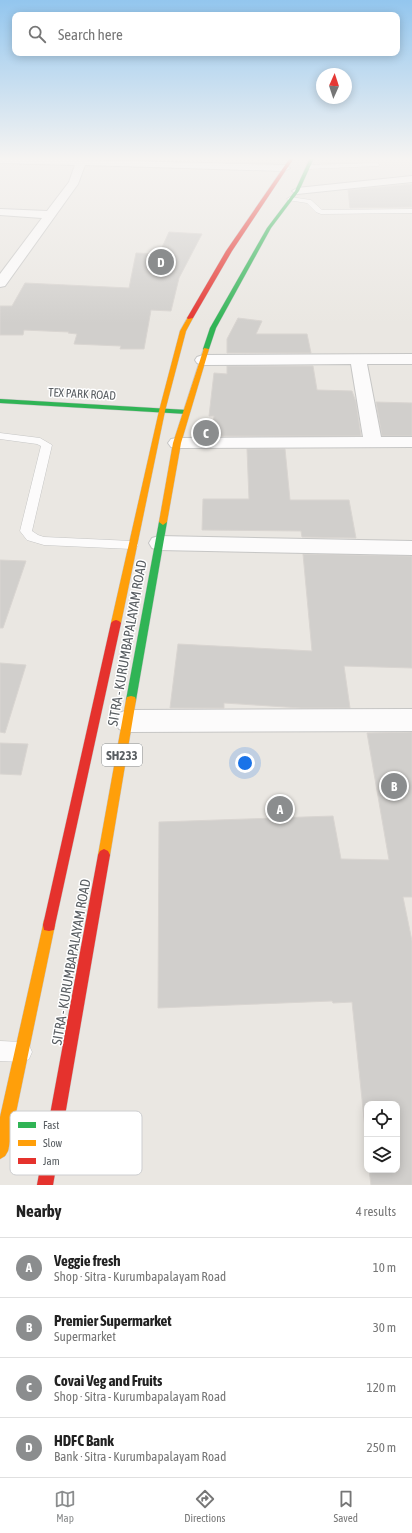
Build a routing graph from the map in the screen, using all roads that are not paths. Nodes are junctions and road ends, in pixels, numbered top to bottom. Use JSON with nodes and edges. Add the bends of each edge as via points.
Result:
{"nodes":[{"id":1,"x":21,"y":213,"type":"edge"},
{"id":2,"x":254,"y":213,"type":"edge"},
{"id":3,"x":280,"y":213,"type":"edge"},
{"id":4,"x":49,"y":215,"type":"joint"},
{"id":5,"x":0,"y":283,"type":"edge"},
{"id":6,"x":358,"y":359,"type":"junction"},
{"id":7,"x":412,"y":359,"type":"edge"},
{"id":8,"x":203,"y":360,"type":"junction"},
{"id":9,"x":0,"y":401,"type":"edge"},
{"id":10,"x":162,"y":410,"type":"junction"},
{"id":11,"x":187,"y":412,"type":"junction"},
{"id":12,"x":0,"y":436,"type":"edge"},
{"id":13,"x":372,"y":442,"type":"junction"},
{"id":14,"x":412,"y":442,"type":"edge"},
{"id":15,"x":177,"y":443,"type":"junction"},
{"id":16,"x":159,"y":542,"type":"junction"},
{"id":17,"x":132,"y":545,"type":"junction"},
{"id":18,"x":412,"y":548,"type":"edge"},
{"id":19,"x":412,"y":720,"type":"edge"},
{"id":20,"x":128,"y":721,"type":"junction"},
{"id":21,"x":0,"y":1051,"type":"edge"},
{"id":22,"x":22,"y":1052,"type":"junction"},
{"id":23,"x":58,"y":1111,"type":"edge"},
{"id":24,"x":0,"y":1151,"type":"edge"},
{"id":25,"x":47,"y":1175,"type":"edge"},
{"id":26,"x":45,"y":1185,"type":"edge"}],
"edges":[{"from":1,"to":4,"type":"street"},
{"from":2,"to":10,"type":"main road","name":"SITRA - KURUMBAPALAYAM ROAD","via":[[229,251],[183,330]]},
{"from":3,"to":8,"type":"main road","name":"SITRA - KURUMBAPALAYAM ROAD","number":"SH233","via":[[213,328]]},
{"from":4,"to":5,"type":"street"},
{"from":6,"to":7,"type":"street"},
{"from":6,"to":8,"type":"street"},
{"from":6,"to":13,"type":"street"},
{"from":8,"to":11,"type":"main road","name":"SITRA - KURUMBAPALAYAM ROAD","number":"SH233"},
{"from":9,"to":10,"type":"main road","name":"TEX PARK ROAD"},
{"from":10,"to":11,"type":"main road","name":"TEX PARK ROAD"},
{"from":10,"to":17,"type":"main road","name":"SITRA - KURUMBAPALAYAM ROAD","number":"SH233"},
{"from":11,"to":15,"type":"main road","name":"SITRA - KURUMBAPALAYAM ROAD","number":"SH233"},
{"from":12,"to":17,"type":"lane","via":[[40,441],[47,445],[26,531],[28,536],[44,541]]},
{"from":13,"to":14,"type":"street"},
{"from":13,"to":15,"type":"street"},
{"from":15,"to":16,"type":"main road","name":"SITRA - KURUMBAPALAYAM ROAD","number":"SH233"},
{"from":16,"to":18,"type":"street"},
{"from":16,"to":20,"type":"main road","name":"SITRA - KURUMBAPALAYAM ROAD","number":"SH233"},
{"from":17,"to":22,"type":"main road","name":"SITRA - KURUMBAPALAYAM ROAD","number":"SH233"},
{"from":19,"to":20,"type":"street"},
{"from":20,"to":23,"type":"main road","name":"SITRA - KURUMBAPALAYAM ROAD","number":"SH233"},
{"from":21,"to":22,"type":"lane"},
{"from":22,"to":24,"type":"main road","name":"SITRA - KURUMBAPALAYAM ROAD","number":"SH233"},
{"from":25,"to":26,"type":"main road","name":"SITRA - KURUMBAPALAYAM ROAD","number":"SH233"}]}
